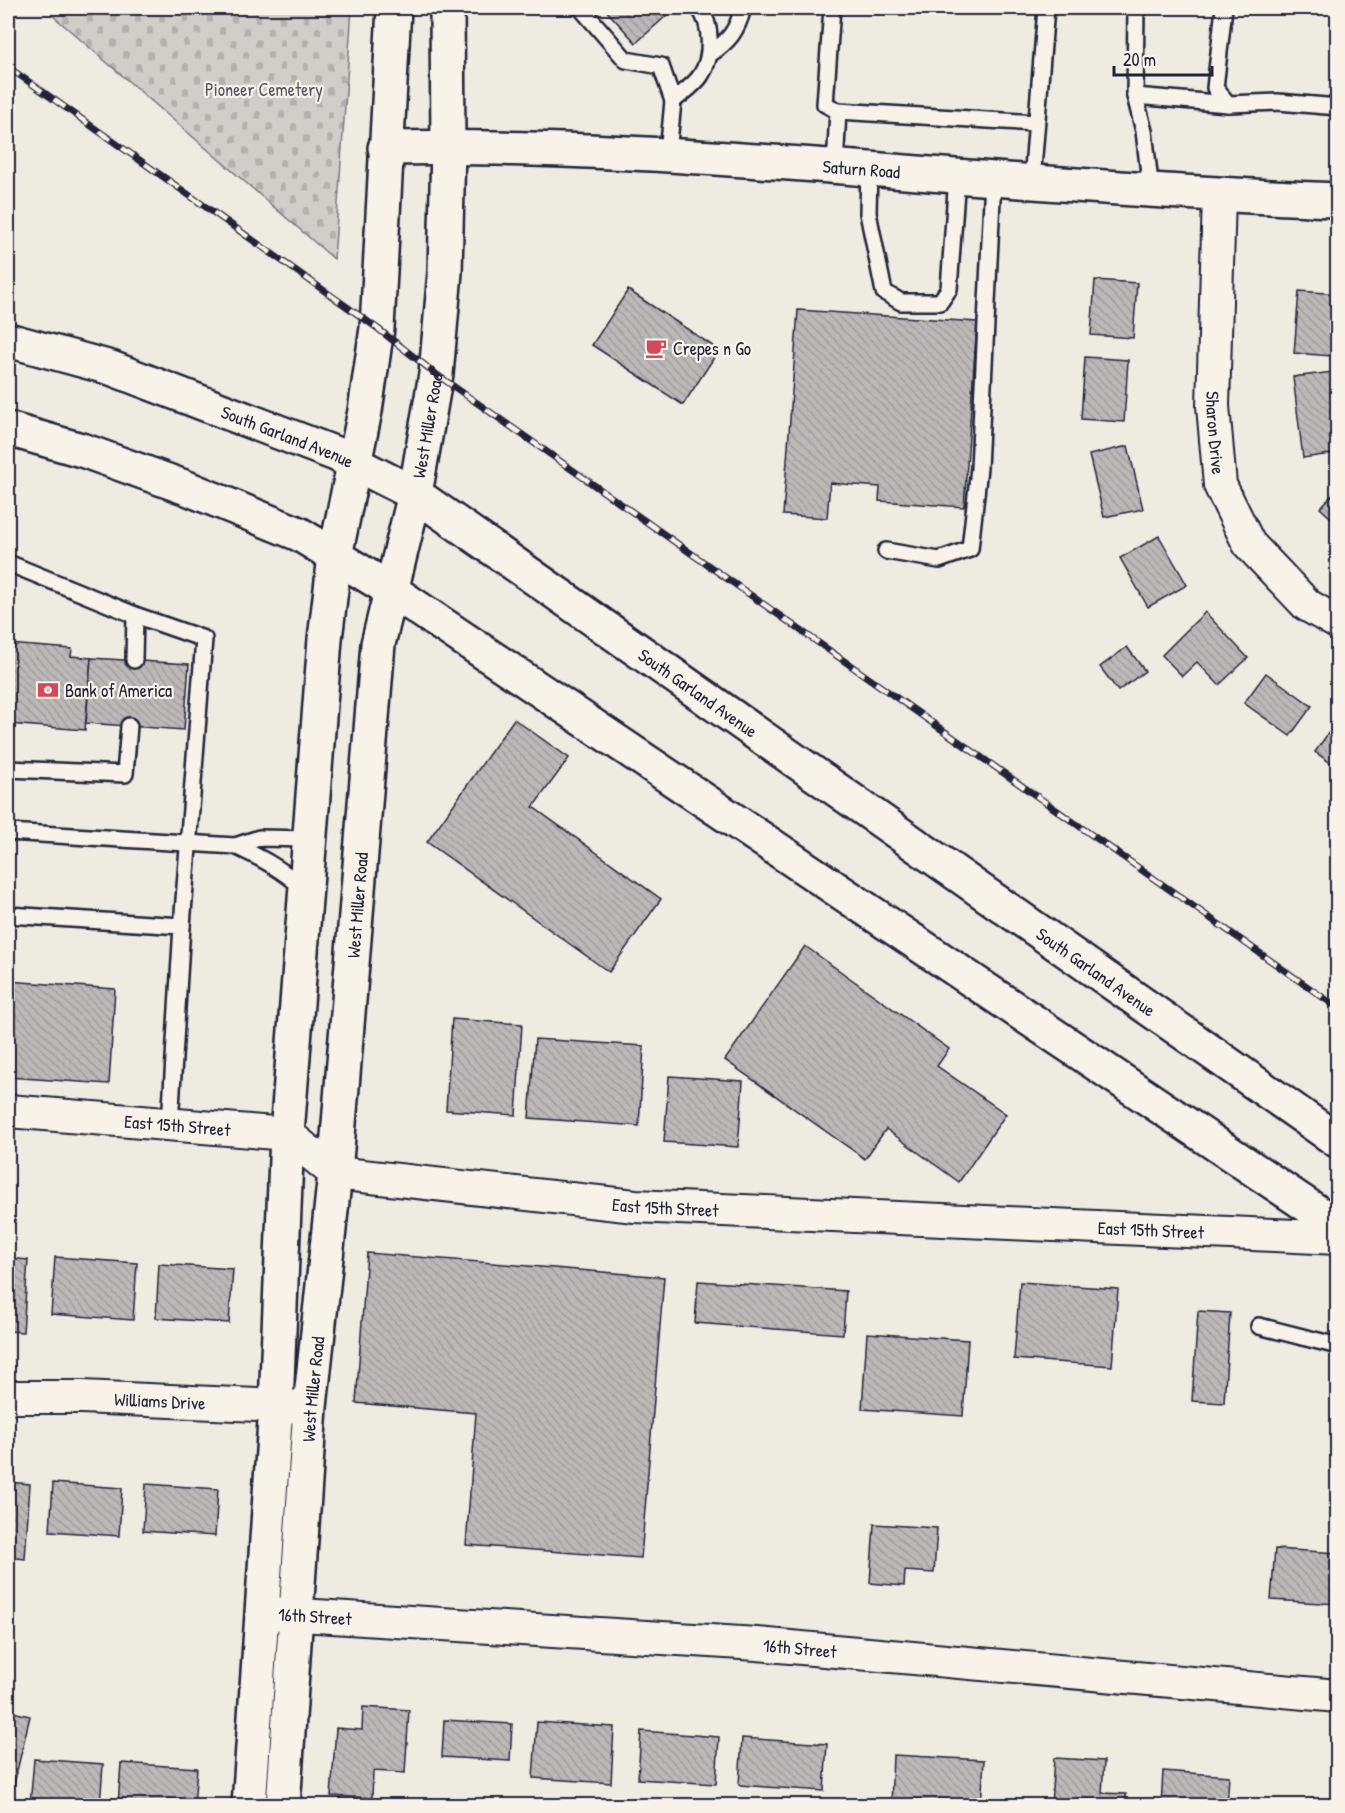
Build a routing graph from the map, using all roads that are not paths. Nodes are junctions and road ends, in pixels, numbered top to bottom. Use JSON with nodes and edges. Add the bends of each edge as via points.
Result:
{"nodes":[{"id":1,"x":394,"y":8,"type":"edge"},
{"id":2,"x":447,"y":8,"type":"edge"},
{"id":3,"x":581,"y":8,"type":"edge"},
{"id":4,"x":699,"y":8,"type":"edge"},
{"id":5,"x":743,"y":8,"type":"edge"},
{"id":6,"x":832,"y":8,"type":"edge"},
{"id":7,"x":1046,"y":8,"type":"edge"},
{"id":8,"x":1136,"y":8,"type":"edge"},
{"id":9,"x":1224,"y":8,"type":"edge"},
{"id":10,"x":710,"y":54,"type":"junction"},
{"id":11,"x":1135,"y":96,"type":"junction"},
{"id":12,"x":673,"y":101,"type":"junction"},
{"id":13,"x":1228,"y":104,"type":"junction"},
{"id":14,"x":1338,"y":107,"type":"edge"},
{"id":15,"x":838,"y":111,"type":"junction"},
{"id":16,"x":1036,"y":123,"type":"junction"},
{"id":17,"x":448,"y":147,"type":"junction"},
{"id":18,"x":385,"y":148,"type":"junction"},
{"id":19,"x":668,"y":154,"type":"junction"},
{"id":20,"x":835,"y":167,"type":"junction"},
{"id":21,"x":869,"y":170,"type":"junction"},
{"id":22,"x":957,"y":176,"type":"junction"},
{"id":23,"x":993,"y":179,"type":"junction"},
{"id":24,"x":1032,"y":181,"type":"junction"},
{"id":25,"x":1151,"y":190,"type":"junction"},
{"id":26,"x":1219,"y":196,"type":"junction"},
{"id":27,"x":1338,"y":200,"type":"edge"},
{"id":28,"x":8,"y":340,"type":"edge"},
{"id":29,"x":8,"y":429,"type":"edge"},
{"id":30,"x":355,"y":463,"type":"junction"},
{"id":31,"x":415,"y":494,"type":"junction"},
{"id":32,"x":886,"y":551,"type":"dead end"},
{"id":33,"x":335,"y":556,"type":"junction"},
{"id":34,"x":8,"y":563,"type":"edge"},
{"id":35,"x":391,"y":590,"type":"junction"},
{"id":36,"x":135,"y":615,"type":"junction"},
{"id":37,"x":1338,"y":622,"type":"edge"},
{"id":38,"x":134,"y":660,"type":"dead end"},
{"id":39,"x":129,"y":726,"type":"dead end"},
{"id":40,"x":8,"y":769,"type":"edge"},
{"id":41,"x":8,"y":832,"type":"edge"},
{"id":42,"x":309,"y":839,"type":"junction"},
{"id":43,"x":189,"y":843,"type":"junction"},
{"id":44,"x":235,"y":846,"type":"junction"},
{"id":45,"x":306,"y":891,"type":"junction"},
{"id":46,"x":8,"y":915,"type":"edge"},
{"id":47,"x":182,"y":926,"type":"junction"},
{"id":48,"x":8,"y":1111,"type":"edge"},
{"id":49,"x":170,"y":1124,"type":"junction"},
{"id":50,"x":287,"y":1134,"type":"junction"},
{"id":51,"x":1338,"y":1141,"type":"edge"},
{"id":52,"x":335,"y":1173,"type":"junction"},
{"id":53,"x":1338,"y":1226,"type":"edge"},
{"id":54,"x":1338,"y":1238,"type":"edge"},
{"id":55,"x":1259,"y":1326,"type":"dead end"},
{"id":56,"x":1338,"y":1346,"type":"edge"},
{"id":57,"x":8,"y":1397,"type":"edge"},
{"id":58,"x":276,"y":1406,"type":"junction"},
{"id":59,"x":310,"y":1407,"type":"junction"},
{"id":60,"x":262,"y":1613,"type":"junction"},
{"id":61,"x":296,"y":1616,"type":"junction"},
{"id":62,"x":1338,"y":1696,"type":"edge"},
{"id":63,"x":249,"y":1806,"type":"edge"},
{"id":64,"x":283,"y":1806,"type":"edge"}],
"edges":[{"from":1,"to":18,"type":"main road","name":"West Miller Road"},
{"from":2,"to":17,"type":"main road","name":"West Miller Road"},
{"from":3,"to":12,"type":"lane","via":[[626,60],[661,66]]},
{"from":4,"to":10,"type":"lane","via":[[706,16]]},
{"from":5,"to":10,"type":"lane","via":[[728,42]]},
{"from":6,"to":15,"type":"lane","via":[[825,104]]},
{"from":7,"to":16,"type":"lane"},
{"from":8,"to":11,"type":"lane"},
{"from":9,"to":13,"type":"lane","via":[[1215,87]]},
{"from":10,"to":12,"type":"lane","via":[[701,75]]},
{"from":11,"to":13,"type":"lane"},
{"from":11,"to":25,"type":"lane"},
{"from":12,"to":19,"type":"lane"},
{"from":13,"to":14,"type":"lane","via":[[1278,102]]},
{"from":15,"to":16,"type":"lane"},
{"from":15,"to":20,"type":"lane"},
{"from":16,"to":24,"type":"lane"},
{"from":17,"to":18,"type":"main road","name":"Saturn Road"},
{"from":17,"to":19,"type":"main road","name":"Saturn Road"},
{"from":17,"to":31,"type":"main road","name":"West Miller Road","via":[[436,374]]},
{"from":18,"to":30,"type":"main road","name":"West Miller Road","via":[[377,328]]},
{"from":19,"to":20,"type":"main road","name":"Saturn Road"},
{"from":20,"to":21,"type":"main road","name":"Saturn Road"},
{"from":21,"to":22,"type":"main road","name":"Saturn Road"},
{"from":21,"to":22,"type":"lane","via":[[868,213],[884,292],[901,302],[940,302],[949,288]]},
{"from":22,"to":23,"type":"main road","name":"Saturn Road"},
{"from":23,"to":24,"type":"main road","name":"Saturn Road"},
{"from":23,"to":32,"type":"lane","via":[[979,468],[970,549],[939,560]]},
{"from":24,"to":25,"type":"main road","name":"Saturn Road"},
{"from":25,"to":26,"type":"main road","name":"Saturn Road"},
{"from":26,"to":27,"type":"main road","name":"Saturn Road"},
{"from":26,"to":37,"type":"street","name":"Sharon Drive","via":[[1213,406],[1220,485],[1249,544],[1307,605]]},
{"from":28,"to":30,"type":"main road","name":"South Garland Avenue","via":[[111,368]]},
{"from":29,"to":33,"type":"main road","via":[[85,451],[187,488],[299,534]]},
{"from":30,"to":31,"type":"main road","name":"South Garland Avenue"},
{"from":30,"to":33,"type":"main road","name":"West Miller Road"},
{"from":31,"to":35,"type":"main road","name":"West Miller Road"},
{"from":31,"to":51,"type":"main road","name":"South Garland Avenue"},
{"from":33,"to":35,"type":"main road"},
{"from":33,"to":42,"type":"main road","name":"West Miller Road"},
{"from":34,"to":36,"type":"lane"},
{"from":35,"to":52,"type":"main road","name":"West Miller Road","via":[[378,644]]},
{"from":35,"to":53,"type":"main road"},
{"from":36,"to":38,"type":"lane"},
{"from":36,"to":43,"type":"lane","via":[[204,639]]},
{"from":39,"to":40,"type":"lane","via":[[125,774]]},
{"from":41,"to":43,"type":"lane"},
{"from":42,"to":44,"type":"lane","via":[[259,838]]},
{"from":42,"to":45,"type":"main road","name":"West Miller Road"},
{"from":43,"to":44,"type":"lane"},
{"from":43,"to":47,"type":"lane"},
{"from":44,"to":45,"type":"lane","via":[[289,875]]},
{"from":45,"to":50,"type":"main road","name":"West Miller Road"},
{"from":46,"to":47,"type":"lane"},
{"from":47,"to":49,"type":"lane"},
{"from":48,"to":49,"type":"street","name":"East 15th Street"},
{"from":49,"to":50,"type":"street","name":"East 15th Street"},
{"from":50,"to":52,"type":"street"},
{"from":50,"to":58,"type":"main road","name":"West Miller Road"},
{"from":52,"to":54,"type":"street","name":"East 15th Street","via":[[635,1206]]},
{"from":52,"to":59,"type":"main road","name":"West Miller Road"},
{"from":55,"to":56,"type":"lane"},
{"from":57,"to":58,"type":"street","name":"Williams Drive"},
{"from":58,"to":59,"type":"street","name":"Williams Drive"},
{"from":58,"to":60,"type":"main road","name":"West Miller Road"},
{"from":59,"to":61,"type":"main road","name":"West Miller Road"},
{"from":60,"to":61,"type":"street","name":"16th Street"},
{"from":60,"to":63,"type":"main road","name":"West Miller Road"},
{"from":61,"to":62,"type":"street","name":"16th Street","via":[[757,1644]]},
{"from":61,"to":64,"type":"main road","name":"West Miller Road"}]}
